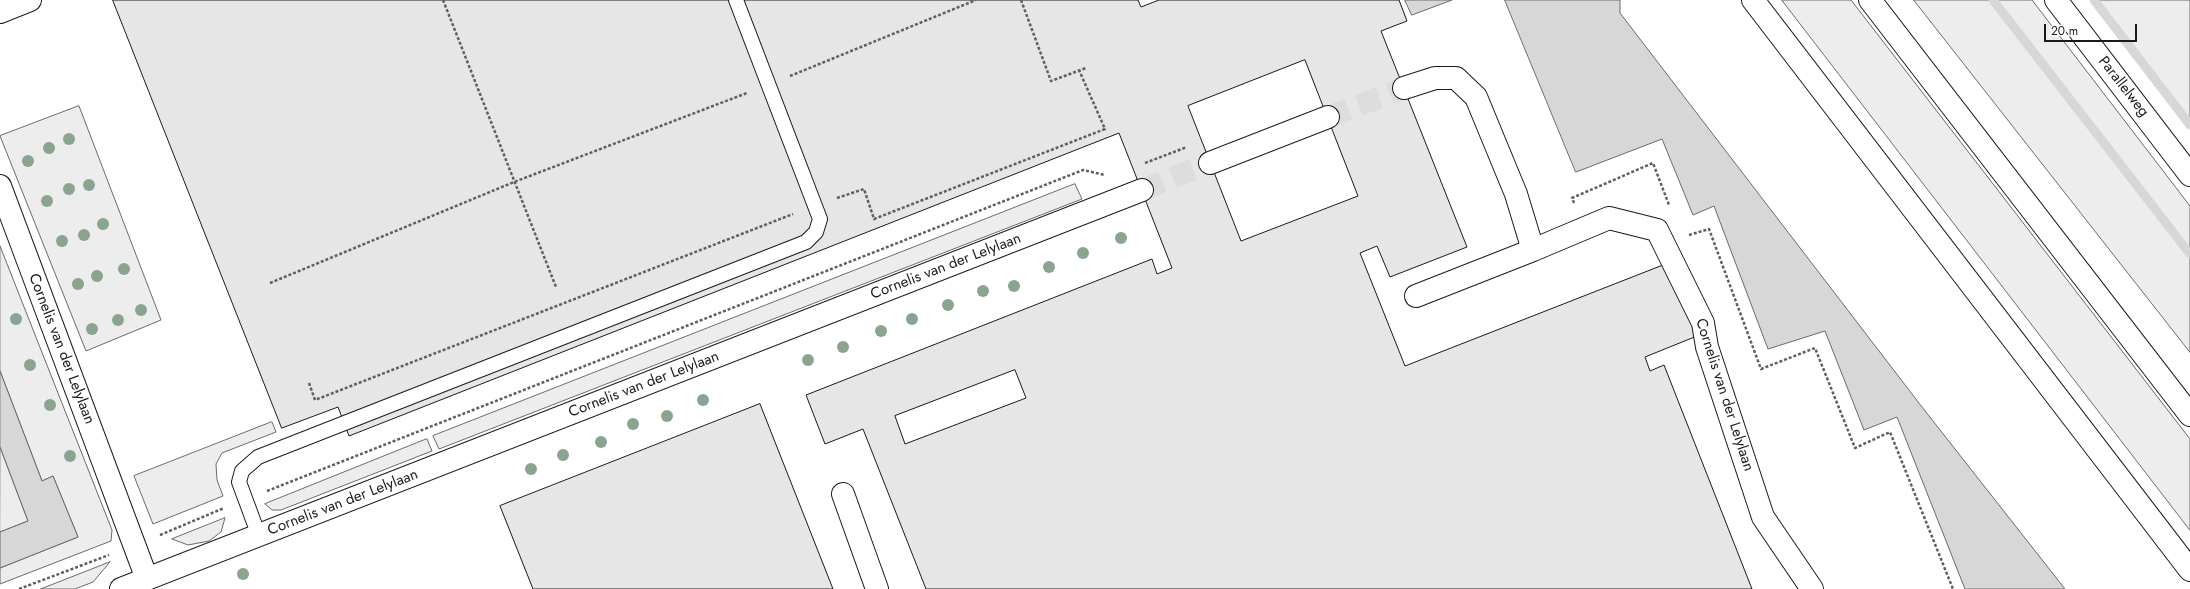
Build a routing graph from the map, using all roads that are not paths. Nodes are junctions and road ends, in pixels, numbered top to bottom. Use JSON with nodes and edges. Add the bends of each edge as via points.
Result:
{"nodes":[{"id":1,"x":30,"y":0,"type":"edge"},
{"id":2,"x":736,"y":0,"type":"edge"},
{"id":3,"x":1753,"y":0,"type":"edge"},
{"id":4,"x":1870,"y":0,"type":"edge"},
{"id":5,"x":2056,"y":0,"type":"edge"},
{"id":6,"x":0,"y":12,"type":"edge"},
{"id":7,"x":1404,"y":88,"type":"tunnel mouth"},
{"id":8,"x":1328,"y":117,"type":"tunnel mouth"},
{"id":9,"x":1210,"y":163,"type":"tunnel mouth"},
{"id":10,"x":2190,"y":175,"type":"edge"},
{"id":11,"x":0,"y":186,"type":"edge"},
{"id":12,"x":1142,"y":190,"type":"tunnel mouth"},
{"id":13,"x":1533,"y":250,"type":"junction"},
{"id":14,"x":1416,"y":296,"type":"dead end"},
{"id":15,"x":2190,"y":415,"type":"edge"},
{"id":16,"x":843,"y":494,"type":"dead end"},
{"id":17,"x":259,"y":536,"type":"junction"},
{"id":18,"x":2190,"y":570,"type":"edge"},
{"id":19,"x":147,"y":579,"type":"junction"},
{"id":20,"x":121,"y":589,"type":"edge"},
{"id":21,"x":877,"y":589,"type":"edge"},
{"id":22,"x":1812,"y":589,"type":"edge"}],
"edges":[{"from":1,"to":6,"type":"main road"},
{"from":2,"to":17,"type":"lane","via":[[820,219],[816,232],[806,242],[258,457],[242,471],[239,482]]},
{"from":3,"to":18,"type":"main road"},
{"from":4,"to":15,"type":"main road"},
{"from":5,"to":10,"type":"main road","name":"Parallelweg"},
{"from":7,"to":13,"type":"main road","via":[[1435,78],[1456,78],[1476,97],[1516,194]]},
{"from":8,"to":9,"type":"main road"},
{"from":11,"to":19,"type":"main road","name":"Cornelis van der Lelylaan"},
{"from":12,"to":17,"type":"main road","name":"Cornelis van der Lelylaan"},
{"from":13,"to":14,"type":"main road","name":"Cornelis van der Lelylaan"},
{"from":13,"to":22,"type":"main road","name":"Cornelis van der Lelylaan","via":[[1609,218],[1657,230],[1703,323],[1707,347],[1763,517]]},
{"from":16,"to":21,"type":"main road"},
{"from":17,"to":19,"type":"main road","name":"Cornelis van der Lelylaan"},
{"from":19,"to":20,"type":"main road","name":"Cornelis van der Lelylaan"}]}
